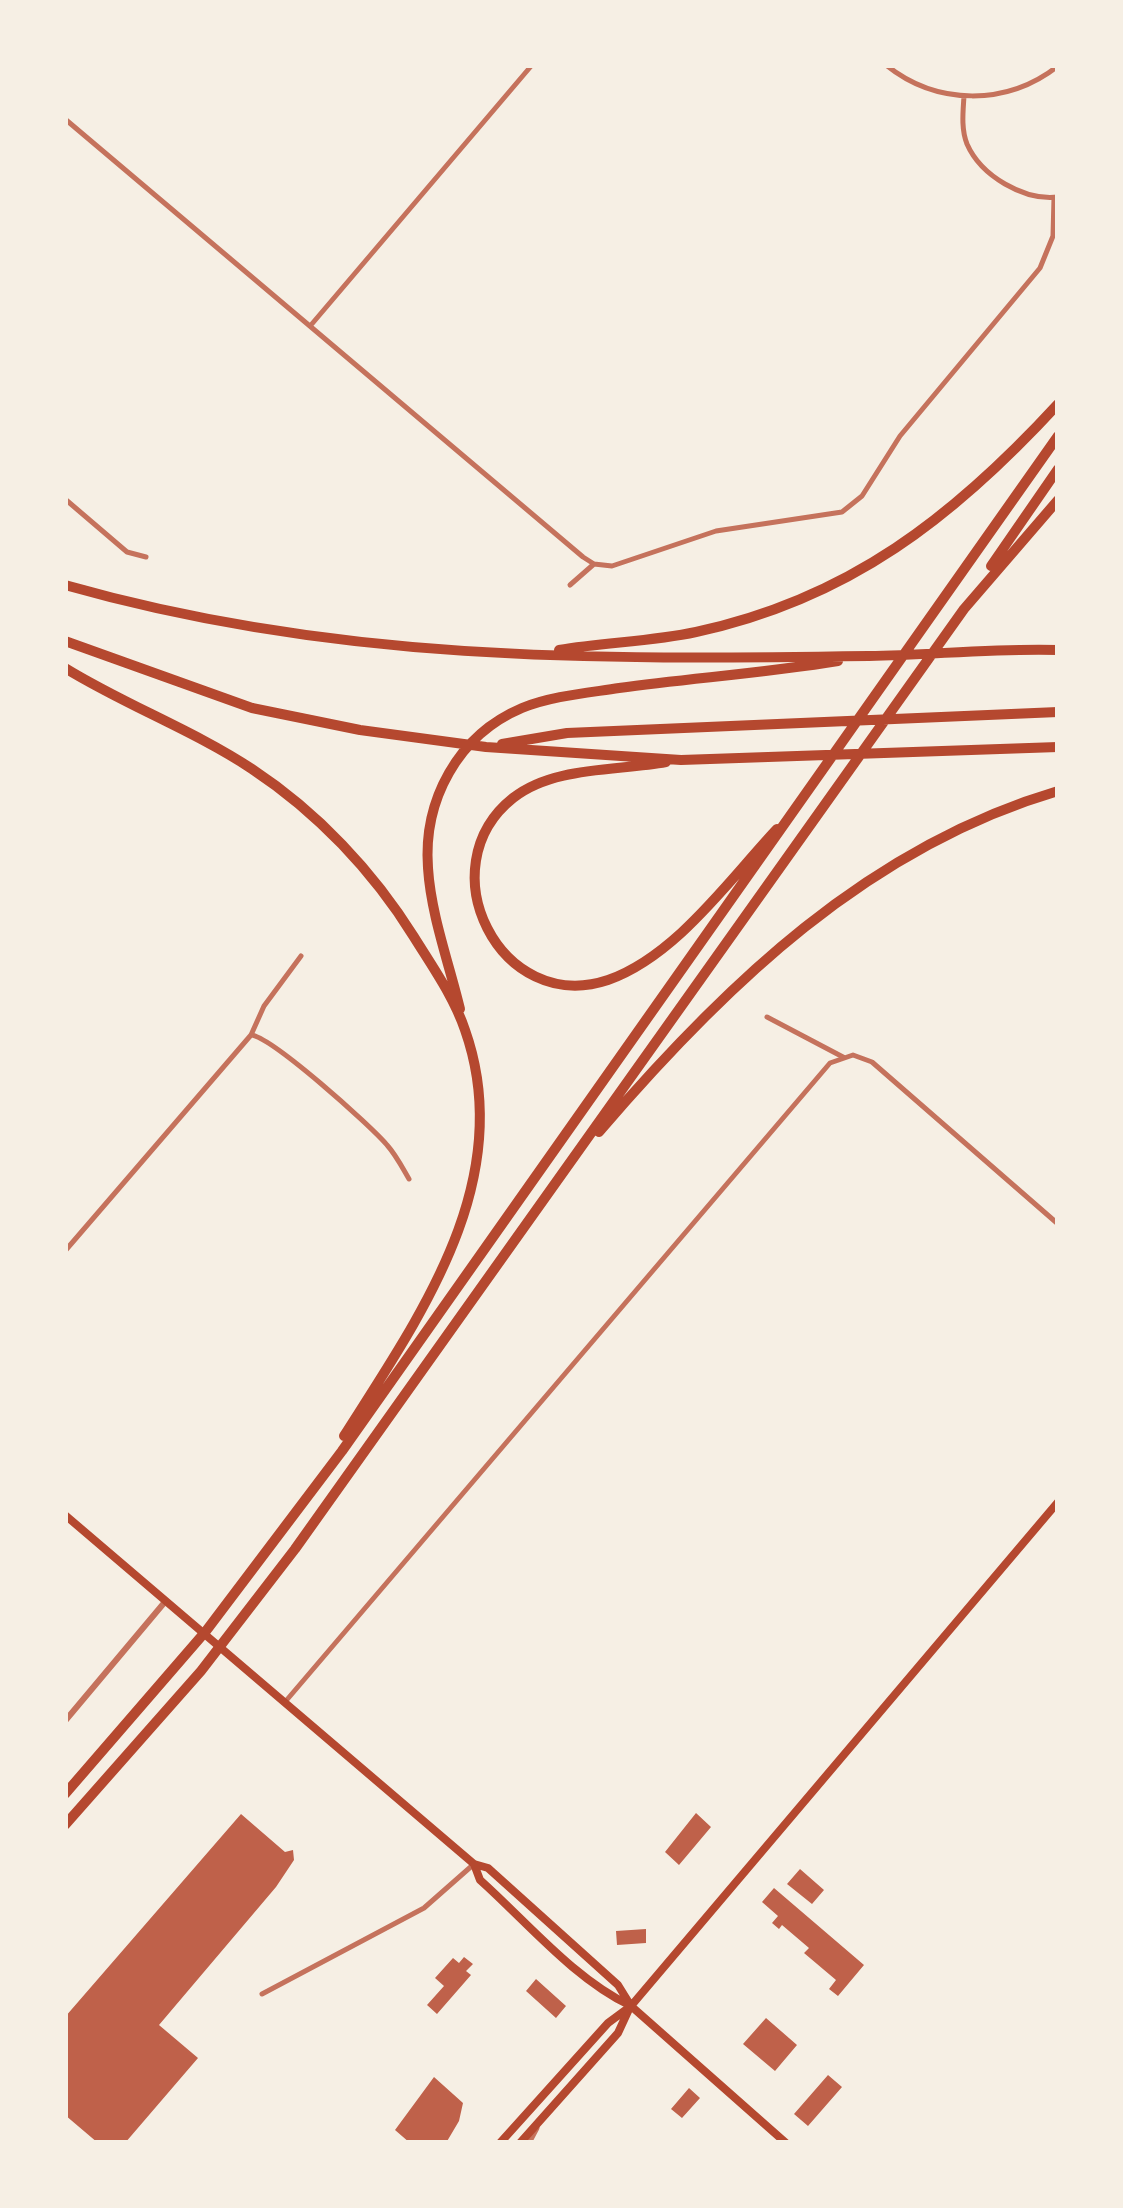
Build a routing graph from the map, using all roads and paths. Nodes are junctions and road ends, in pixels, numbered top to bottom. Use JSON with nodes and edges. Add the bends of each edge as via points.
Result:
{"nodes":[{"id":1,"x":532,"y":65,"type":"edge"},
{"id":2,"x":886,"y":65,"type":"edge"},
{"id":3,"x":1058,"y":66,"type":"edge"},
{"id":4,"x":964,"y":96,"type":"junction"},
{"id":5,"x":65,"y":119,"type":"edge"},
{"id":6,"x":1056,"y":197,"type":"edge"},
{"id":7,"x":311,"y":326,"type":"junction"},
{"id":8,"x":1058,"y":404,"type":"edge"},
{"id":9,"x":1058,"y":436,"type":"edge"},
{"id":10,"x":1058,"y":469,"type":"edge"},
{"id":11,"x":65,"y":499,"type":"edge"},
{"id":12,"x":1058,"y":500,"type":"edge"},
{"id":13,"x":146,"y":556,"type":"dead end"},
{"id":14,"x":594,"y":564,"type":"junction"},
{"id":15,"x":65,"y":585,"type":"edge"},
{"id":16,"x":570,"y":585,"type":"dead end"},
{"id":17,"x":964,"y":609,"type":"junction"},
{"id":18,"x":65,"y":641,"type":"edge"},
{"id":19,"x":1056,"y":649,"type":"edge"},
{"id":20,"x":533,"y":656,"type":"junction"},
{"id":21,"x":874,"y":656,"type":"junction"},
{"id":22,"x":65,"y":668,"type":"edge"},
{"id":23,"x":1058,"y":712,"type":"edge"},
{"id":24,"x":1058,"y":746,"type":"edge"},
{"id":25,"x":486,"y":747,"type":"junction"},
{"id":26,"x":681,"y":760,"type":"junction"},
{"id":27,"x":1058,"y":790,"type":"edge"},
{"id":28,"x":802,"y":803,"type":"junction"},
{"id":29,"x":301,"y":956,"type":"dead end"},
{"id":30,"x":767,"y":1017,"type":"dead end"},
{"id":31,"x":465,"y":1029,"type":"junction"},
{"id":32,"x":251,"y":1035,"type":"junction"},
{"id":33,"x":843,"y":1057,"type":"junction"},
{"id":34,"x":562,"y":1175,"type":"junction"},
{"id":35,"x":409,"y":1178,"type":"dead end"},
{"id":36,"x":1058,"y":1224,"type":"edge"},
{"id":37,"x":65,"y":1250,"type":"edge"},
{"id":38,"x":1058,"y":1502,"type":"edge"},
{"id":39,"x":298,"y":1508,"type":"junction"},
{"id":40,"x":65,"y":1515,"type":"edge"},
{"id":41,"x":164,"y":1603,"type":"junction"},
{"id":42,"x":283,"y":1704,"type":"junction"},
{"id":43,"x":65,"y":1721,"type":"edge"},
{"id":44,"x":65,"y":1794,"type":"edge"},
{"id":45,"x":65,"y":1826,"type":"edge"},
{"id":46,"x":474,"y":1864,"type":"junction"},
{"id":47,"x":262,"y":1994,"type":"dead end"},
{"id":48,"x":631,"y":2006,"type":"junction"},
{"id":49,"x":541,"y":2121,"type":"junction"},
{"id":50,"x":500,"y":2143,"type":"edge"},
{"id":51,"x":520,"y":2143,"type":"edge"},
{"id":52,"x":529,"y":2143,"type":"edge"},
{"id":53,"x":786,"y":2143,"type":"edge"}],
"edges":[{"from":1,"to":7,"type":"street"},
{"from":2,"to":4,"type":"street","via":[[920,85]]},
{"from":3,"to":4,"type":"street","via":[[1020,88]]},
{"from":4,"to":6,"type":"street","via":[[965,135],[975,157],[1011,187]]},
{"from":5,"to":7,"type":"street"},
{"from":6,"to":14,"type":"street","via":[[1053,236],[1040,268],[900,436],[862,496],[820,518],[716,531],[612,566]]},
{"from":7,"to":14,"type":"street"},
{"from":8,"to":20,"type":"highway","via":[[950,512],[826,588],[700,631]]},
{"from":9,"to":28,"type":"highway"},
{"from":10,"to":17,"type":"highway"},
{"from":11,"to":13,"type":"street","via":[[127,552]]},
{"from":12,"to":17,"type":"highway"},
{"from":14,"to":16,"type":"street"},
{"from":15,"to":20,"type":"highway","via":[[295,636]]},
{"from":17,"to":34,"type":"highway"},
{"from":18,"to":25,"type":"highway","via":[[252,708]]},
{"from":19,"to":21,"type":"highway"},
{"from":20,"to":21,"type":"highway"},
{"from":21,"to":31,"type":"highway","via":[[538,702],[479,736],[440,788],[428,840],[428,870]]},
{"from":22,"to":31,"type":"highway","via":[[222,750],[322,825],[402,919]]},
{"from":23,"to":25,"type":"highway","via":[[568,733]]},
{"from":24,"to":26,"type":"highway"},
{"from":25,"to":26,"type":"highway"},
{"from":26,"to":28,"type":"highway","via":[[550,779],[502,809],[479,846],[473,884],[480,922],[508,959],[565,984],[596,983],[625,972],[681,929]]},
{"from":27,"to":34,"type":"highway","via":[[932,840],[836,900],[722,1002]]},
{"from":28,"to":39,"type":"highway"},
{"from":29,"to":32,"type":"street"},
{"from":30,"to":33,"type":"street"},
{"from":31,"to":39,"type":"highway","via":[[479,1131],[462,1223],[419,1316]]},
{"from":32,"to":35,"type":"street","via":[[272,1044],[366,1125]]},
{"from":32,"to":37,"type":"street"},
{"from":33,"to":36,"type":"street","via":[[872,1062]]},
{"from":33,"to":42,"type":"street","via":[[821,1071]]},
{"from":34,"to":45,"type":"highway","via":[[238,1625]]},
{"from":38,"to":48,"type":"main road"},
{"from":39,"to":44,"type":"highway","via":[[224,1610]]},
{"from":40,"to":41,"type":"main road"},
{"from":41,"to":42,"type":"main road"},
{"from":41,"to":43,"type":"street"},
{"from":42,"to":46,"type":"main road"},
{"from":46,"to":47,"type":"street","via":[[424,1908]]},
{"from":46,"to":48,"type":"main road","via":[[488,1868],[586,1955]]},
{"from":46,"to":48,"type":"main road","via":[[480,1880],[609,1995]]},
{"from":48,"to":49,"type":"main road","via":[[618,2033]]},
{"from":48,"to":50,"type":"main road"},
{"from":48,"to":53,"type":"main road"},
{"from":49,"to":51,"type":"main road"},
{"from":49,"to":52,"type":"street"}]}
